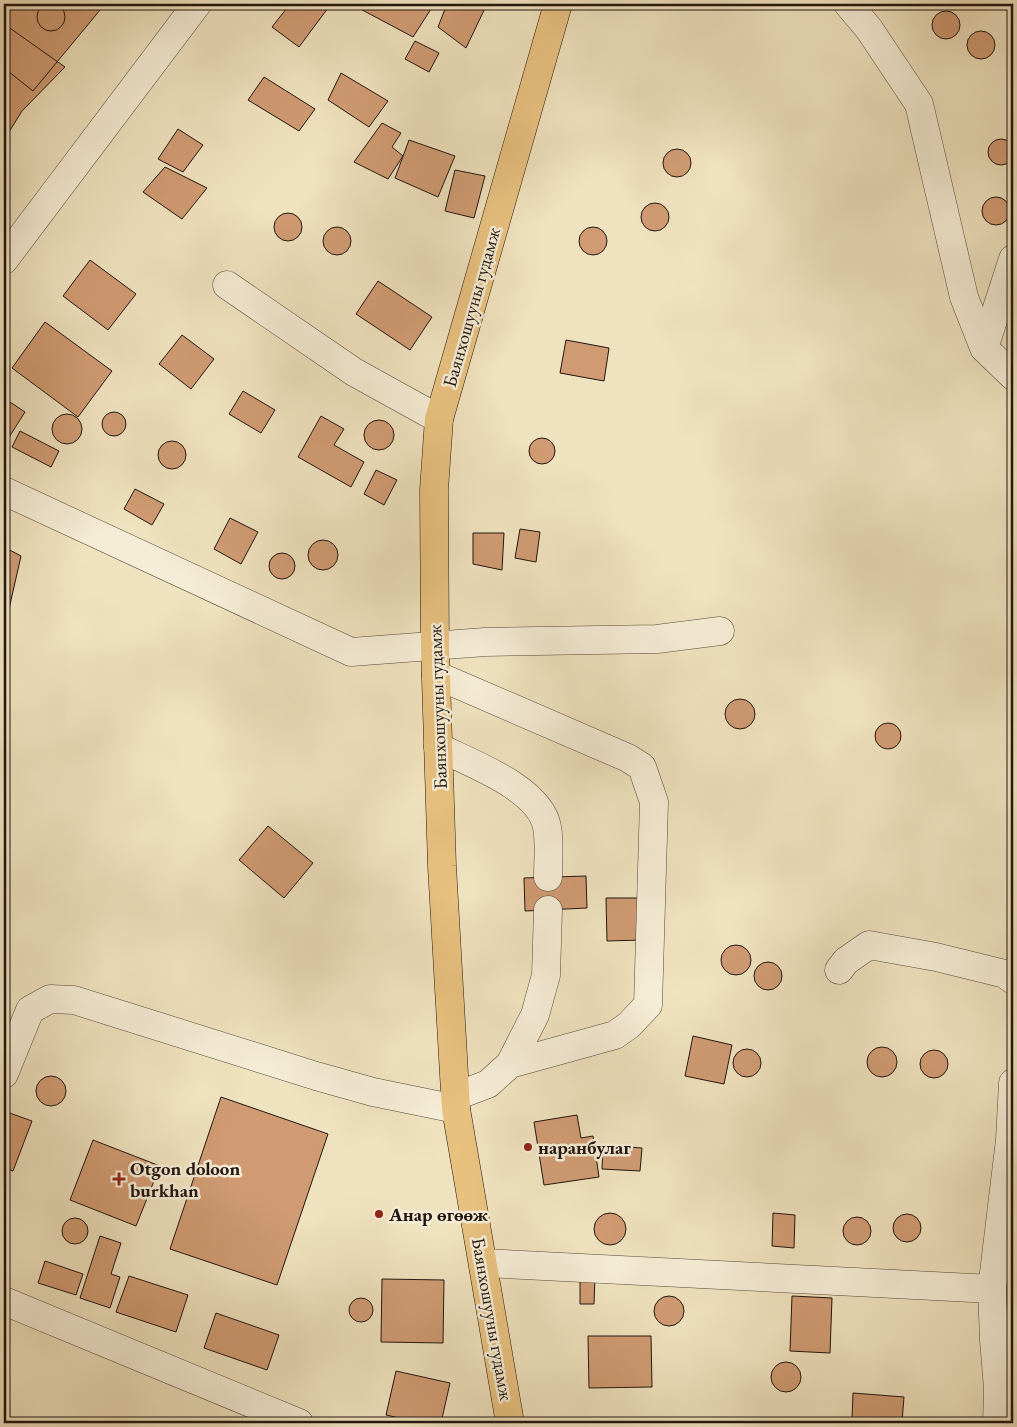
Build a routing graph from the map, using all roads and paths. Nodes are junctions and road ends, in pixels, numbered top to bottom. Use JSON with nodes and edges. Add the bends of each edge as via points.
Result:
{"nodes":[{"id":1,"x":197,"y":4,"type":"edge"},
{"id":2,"x":558,"y":4,"type":"edge"},
{"id":3,"x":848,"y":4,"type":"edge"},
{"id":4,"x":1013,"y":258,"type":"edge"},
{"id":5,"x":4,"y":260,"type":"edge"},
{"id":6,"x":227,"y":285,"type":"dead end"},
{"id":7,"x":984,"y":348,"type":"junction"},
{"id":8,"x":1013,"y":376,"type":"edge"},
{"id":9,"x":439,"y":419,"type":"junction"},
{"id":10,"x":4,"y":491,"type":"edge"},
{"id":11,"x":720,"y":631,"type":"dead end"},
{"id":12,"x":435,"y":648,"type":"junction"},
{"id":13,"x":436,"y":675,"type":"junction"},
{"id":14,"x":438,"y":747,"type":"junction"},
{"id":15,"x":548,"y":877,"type":"dead end"},
{"id":16,"x":548,"y":910,"type":"dead end"},
{"id":17,"x":839,"y":970,"type":"dead end"},
{"id":18,"x":1013,"y":980,"type":"edge"},
{"id":19,"x":510,"y":1064,"type":"junction"},
{"id":20,"x":4,"y":1074,"type":"edge"},
{"id":21,"x":1013,"y":1083,"type":"edge"},
{"id":22,"x":456,"y":1103,"type":"junction"},
{"id":23,"x":484,"y":1262,"type":"junction"},
{"id":24,"x":992,"y":1289,"type":"junction"},
{"id":25,"x":4,"y":1301,"type":"edge"},
{"id":26,"x":298,"y":1423,"type":"edge"},
{"id":27,"x":510,"y":1423,"type":"edge"},
{"id":28,"x":997,"y":1423,"type":"edge"}],
"edges":[{"from":1,"to":5,"type":"street"},
{"from":2,"to":9,"type":"main road","name":"Баянхошууны гудамж"},
{"from":3,"to":7,"type":"street","via":[[869,29],[919,104],[964,297]]},
{"from":4,"to":7,"type":"street"},
{"from":6,"to":9,"type":"street","via":[[354,372]]},
{"from":7,"to":8,"type":"street"},
{"from":9,"to":12,"type":"main road","name":"Баянхошууны гудамж","via":[[434,490]]},
{"from":10,"to":12,"type":"street","via":[[351,652]]},
{"from":11,"to":12,"type":"street","via":[[657,639],[484,642]]},
{"from":12,"to":13,"type":"main road","name":"Баянхошууны гудамж"},
{"from":13,"to":14,"type":"main road","name":"Баянхошууны гудамж"},
{"from":13,"to":19,"type":"street","via":[[628,758],[642,768],[654,802],[648,1004],[615,1035]]},
{"from":14,"to":15,"type":"street","via":[[510,782],[536,805],[547,826]]},
{"from":14,"to":22,"type":"main road","name":"Баянхошууны гудамж"},
{"from":16,"to":19,"type":"street","via":[[546,975],[534,1015]]},
{"from":17,"to":18,"type":"street","via":[[869,945],[936,957],[1004,974]]},
{"from":19,"to":22,"type":"street","via":[[488,1084]]},
{"from":20,"to":22,"type":"street","via":[[30,1010],[50,999],[74,1000],[374,1092]]},
{"from":21,"to":24,"type":"street","via":[[1010,1140]]},
{"from":22,"to":23,"type":"main road","name":"Баянхошууны гудамж"},
{"from":23,"to":24,"type":"street"},
{"from":23,"to":27,"type":"main road","name":"Баянхошууны гудамж"},
{"from":24,"to":28,"type":"street"},
{"from":25,"to":26,"type":"street"}]}
